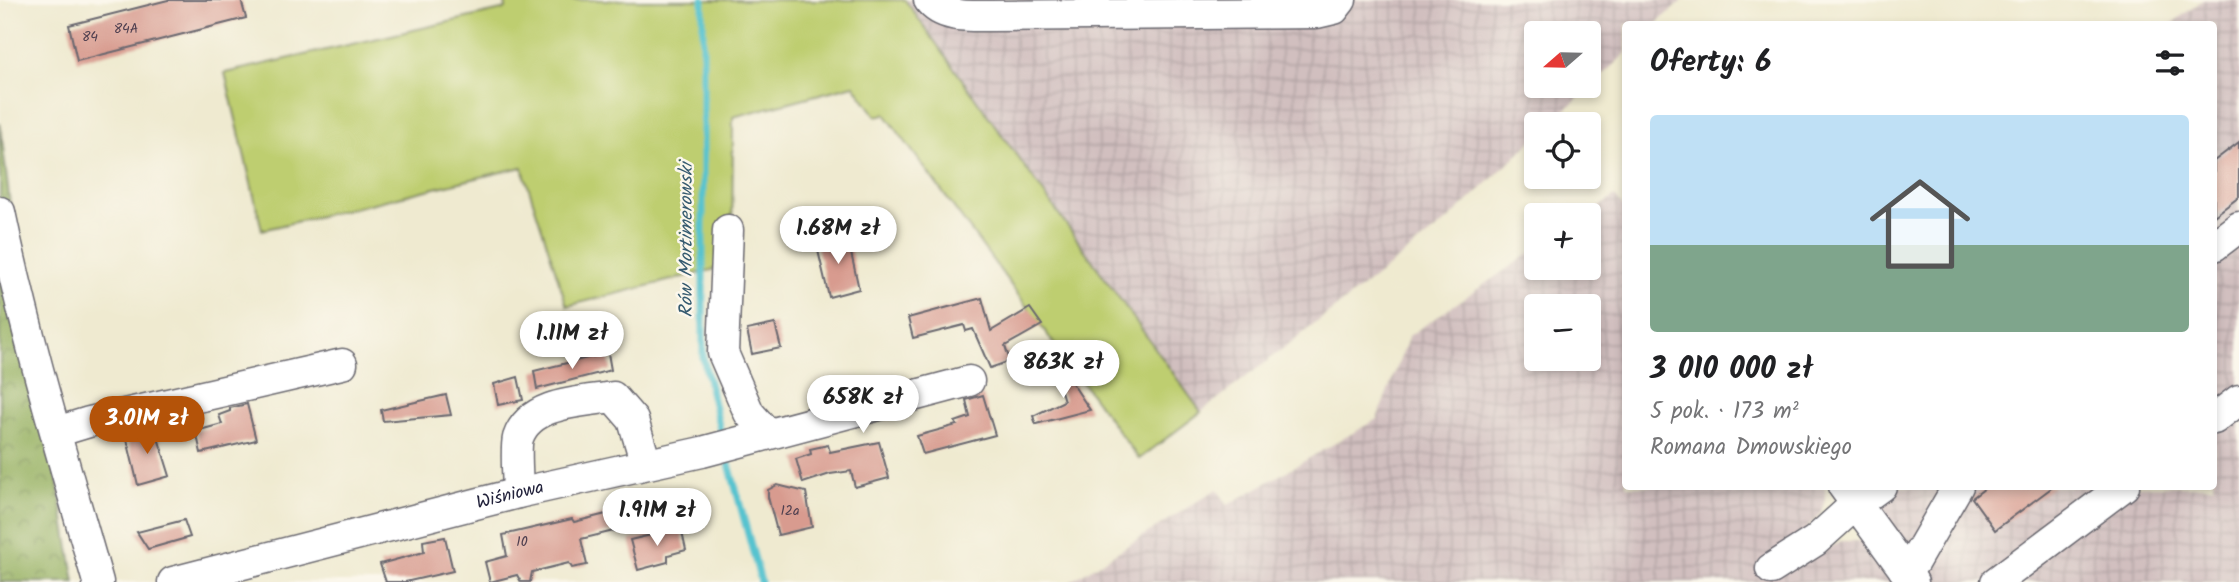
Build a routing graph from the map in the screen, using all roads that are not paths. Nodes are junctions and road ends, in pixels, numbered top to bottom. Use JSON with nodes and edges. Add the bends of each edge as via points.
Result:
{"nodes":[{"id":1,"x":929,"y":0,"type":"edge"},
{"id":2,"x":1341,"y":0,"type":"edge"},
{"id":3,"x":0,"y":212,"type":"edge"},
{"id":4,"x":2239,"y":227,"type":"edge"},
{"id":5,"x":728,"y":230,"type":"dead end"},
{"id":6,"x":2217,"y":244,"type":"edge"},
{"id":7,"x":342,"y":364,"type":"dead end"},
{"id":8,"x":969,"y":381,"type":"dead end"},
{"id":9,"x":2239,"y":400,"type":"edge"},
{"id":10,"x":2217,"y":417,"type":"edge"},
{"id":11,"x":55,"y":432,"type":"junction"},
{"id":12,"x":756,"y":437,"type":"junction"},
{"id":13,"x":646,"y":464,"type":"junction"},
{"id":14,"x":1867,"y":490,"type":"edge"},
{"id":15,"x":1956,"y":490,"type":"edge"},
{"id":16,"x":2119,"y":490,"type":"edge"},
{"id":17,"x":518,"y":493,"type":"junction"},
{"id":18,"x":1850,"y":495,"type":"edge"},
{"id":19,"x":1771,"y":569,"type":"dead end"},
{"id":20,"x":1909,"y":576,"type":"edge"},
{"id":21,"x":98,"y":582,"type":"edge"},
{"id":22,"x":173,"y":582,"type":"edge"},
{"id":23,"x":1996,"y":582,"type":"edge"}],
"edges":[{"from":1,"to":2,"type":"street","via":[[935,9],[962,16],[990,16],[1317,13],[1334,9]]},
{"from":3,"to":11,"type":"street"},
{"from":4,"to":6,"type":"street"},
{"from":5,"to":12,"type":"street","via":[[723,353]]},
{"from":7,"to":11,"type":"street"},
{"from":8,"to":12,"type":"street","name":"Wiśniowa"},
{"from":9,"to":10,"type":"street"},
{"from":11,"to":21,"type":"street"},
{"from":12,"to":13,"type":"street","name":"Wiśniowa"},
{"from":13,"to":17,"type":"street","name":"Wiśniowa"},
{"from":13,"to":17,"type":"street","via":[[633,420],[613,397],[565,404],[531,417],[518,439]]},
{"from":14,"to":18,"type":"street"},
{"from":15,"to":20,"type":"street"},
{"from":16,"to":23,"type":"street"},
{"from":17,"to":22,"type":"street","name":"Wiśniowa"},
{"from":18,"to":19,"type":"street","via":[[1815,541]]},
{"from":18,"to":20,"type":"street"}]}
